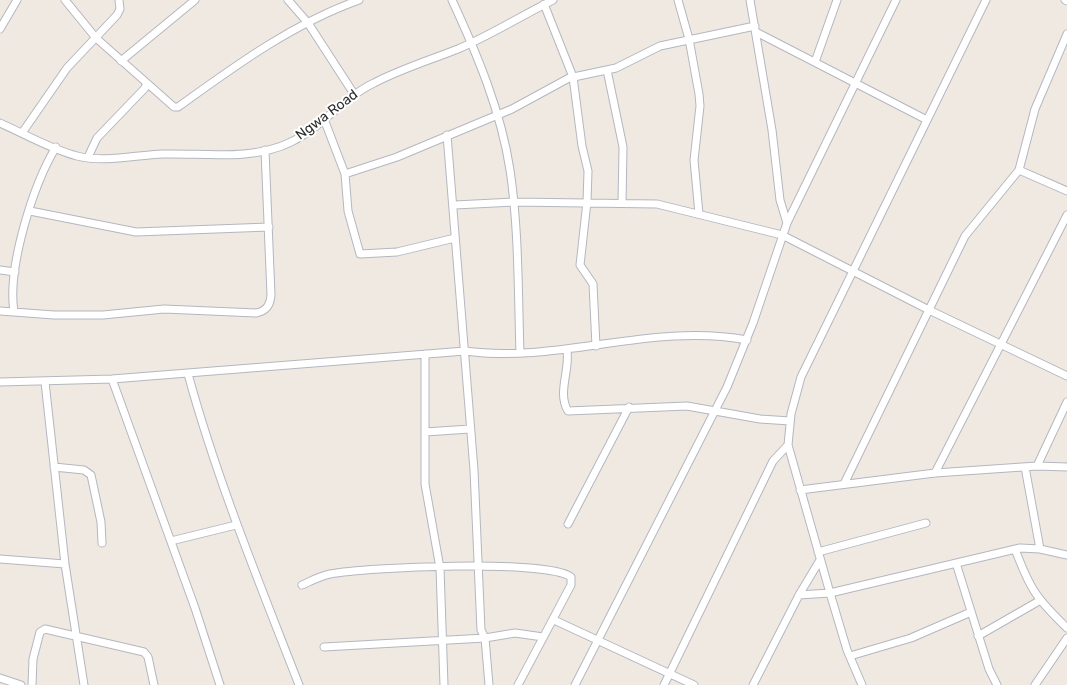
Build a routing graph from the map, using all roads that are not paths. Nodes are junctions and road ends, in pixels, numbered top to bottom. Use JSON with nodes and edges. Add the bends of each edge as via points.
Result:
{"nodes":[{"id":1,"x":17,"y":0,"type":"edge"},
{"id":2,"x":65,"y":0,"type":"edge"},
{"id":3,"x":119,"y":0,"type":"edge"},
{"id":4,"x":196,"y":0,"type":"edge"},
{"id":5,"x":288,"y":0,"type":"edge"},
{"id":6,"x":358,"y":0,"type":"edge"},
{"id":7,"x":452,"y":0,"type":"edge"},
{"id":8,"x":553,"y":0,"type":"edge"},
{"id":9,"x":678,"y":0,"type":"edge"},
{"id":10,"x":750,"y":0,"type":"edge"},
{"id":11,"x":838,"y":0,"type":"edge"},
{"id":12,"x":896,"y":0,"type":"edge"},
{"id":13,"x":986,"y":0,"type":"edge"},
{"id":14,"x":544,"y":4,"type":"junction"},
{"id":15,"x":308,"y":23,"type":"junction"},
{"id":16,"x":0,"y":29,"type":"edge"},
{"id":17,"x":755,"y":29,"type":"junction"},
{"id":18,"x":1067,"y":34,"type":"edge"},
{"id":19,"x":96,"y":38,"type":"junction"},
{"id":20,"x":689,"y":39,"type":"junction"},
{"id":21,"x":471,"y":42,"type":"junction"},
{"id":22,"x":121,"y":61,"type":"junction"},
{"id":23,"x":815,"y":62,"type":"junction"},
{"id":24,"x":607,"y":70,"type":"junction"},
{"id":25,"x":573,"y":77,"type":"junction"},
{"id":26,"x":855,"y":82,"type":"junction"},
{"id":27,"x":146,"y":85,"type":"junction"},
{"id":28,"x":354,"y":94,"type":"junction"},
{"id":29,"x":498,"y":114,"type":"junction"},
{"id":30,"x":324,"y":119,"type":"junction"},
{"id":31,"x":927,"y":120,"type":"junction"},
{"id":32,"x":0,"y":123,"type":"edge"},
{"id":33,"x":22,"y":133,"type":"junction"},
{"id":34,"x":447,"y":134,"type":"junction"},
{"id":35,"x":56,"y":147,"type":"junction"},
{"id":36,"x":265,"y":150,"type":"junction"},
{"id":37,"x":88,"y":157,"type":"junction"},
{"id":38,"x":1020,"y":170,"type":"junction"},
{"id":39,"x":346,"y":174,"type":"junction"},
{"id":40,"x":1067,"y":192,"type":"edge"},
{"id":41,"x":514,"y":202,"type":"junction"},
{"id":42,"x":587,"y":202,"type":"junction"},
{"id":43,"x":622,"y":203,"type":"junction"},
{"id":44,"x":455,"y":205,"type":"junction"},
{"id":45,"x":30,"y":211,"type":"junction"},
{"id":46,"x":699,"y":214,"type":"junction"},
{"id":47,"x":1067,"y":215,"type":"edge"},
{"id":48,"x":787,"y":224,"type":"junction"},
{"id":49,"x":269,"y":227,"type":"junction"},
{"id":50,"x":782,"y":235,"type":"junction"},
{"id":51,"x":455,"y":238,"type":"junction"},
{"id":52,"x":0,"y":270,"type":"edge"},
{"id":53,"x":853,"y":271,"type":"junction"},
{"id":54,"x":15,"y":272,"type":"junction"},
{"id":55,"x":929,"y":310,"type":"junction"},
{"id":56,"x":0,"y":311,"type":"edge"},
{"id":57,"x":14,"y":312,"type":"junction"},
{"id":58,"x":746,"y":340,"type":"junction"},
{"id":59,"x":596,"y":346,"type":"junction"},
{"id":60,"x":1002,"y":346,"type":"junction"},
{"id":61,"x":568,"y":350,"type":"junction"},
{"id":62,"x":465,"y":351,"type":"junction"},
{"id":63,"x":520,"y":353,"type":"junction"},
{"id":64,"x":425,"y":354,"type":"junction"},
{"id":65,"x":188,"y":374,"type":"junction"},
{"id":66,"x":1067,"y":376,"type":"edge"},
{"id":67,"x":112,"y":379,"type":"junction"},
{"id":68,"x":0,"y":382,"type":"edge"},
{"id":69,"x":45,"y":382,"type":"junction"},
{"id":70,"x":1067,"y":402,"type":"edge"},
{"id":71,"x":629,"y":407,"type":"junction"},
{"id":72,"x":715,"y":411,"type":"junction"},
{"id":73,"x":790,"y":421,"type":"junction"},
{"id":74,"x":470,"y":429,"type":"junction"},
{"id":75,"x":425,"y":432,"type":"junction"},
{"id":76,"x":788,"y":445,"type":"junction"},
{"id":77,"x":1025,"y":466,"type":"junction"},
{"id":78,"x":1037,"y":466,"type":"junction"},
{"id":79,"x":54,"y":467,"type":"junction"},
{"id":80,"x":1067,"y":467,"type":"edge"},
{"id":81,"x":935,"y":474,"type":"junction"},
{"id":82,"x":844,"y":484,"type":"junction"},
{"id":83,"x":800,"y":490,"type":"junction"},
{"id":84,"x":926,"y":523,"type":"dead end"},
{"id":85,"x":236,"y":524,"type":"junction"},
{"id":86,"x":568,"y":524,"type":"dead end"},
{"id":87,"x":171,"y":541,"type":"junction"},
{"id":88,"x":102,"y":543,"type":"dead end"},
{"id":89,"x":1040,"y":549,"type":"junction"},
{"id":90,"x":1015,"y":550,"type":"junction"},
{"id":91,"x":819,"y":556,"type":"junction"},
{"id":92,"x":1067,"y":556,"type":"edge"},
{"id":93,"x":0,"y":559,"type":"edge"},
{"id":94,"x":956,"y":563,"type":"junction"},
{"id":95,"x":65,"y":564,"type":"junction"},
{"id":96,"x":477,"y":567,"type":"junction"},
{"id":97,"x":440,"y":568,"type":"junction"},
{"id":98,"x":302,"y":585,"type":"dead end"},
{"id":99,"x":830,"y":593,"type":"junction"},
{"id":100,"x":798,"y":595,"type":"junction"},
{"id":101,"x":1039,"y":601,"type":"junction"},
{"id":102,"x":971,"y":612,"type":"junction"},
{"id":103,"x":554,"y":620,"type":"junction"},
{"id":104,"x":1067,"y":628,"type":"edge"},
{"id":105,"x":77,"y":636,"type":"junction"},
{"id":106,"x":978,"y":636,"type":"junction"},
{"id":107,"x":543,"y":637,"type":"junction"},
{"id":108,"x":485,"y":638,"type":"junction"},
{"id":109,"x":1067,"y":638,"type":"edge"},
{"id":110,"x":443,"y":639,"type":"junction"},
{"id":111,"x":597,"y":641,"type":"junction"},
{"id":112,"x":324,"y":647,"type":"dead end"},
{"id":113,"x":850,"y":656,"type":"junction"},
{"id":114,"x":670,"y":673,"type":"junction"},
{"id":115,"x":0,"y":678,"type":"edge"},
{"id":116,"x":860,"y":682,"type":"edge"},
{"id":117,"x":21,"y":685,"type":"edge"},
{"id":118,"x":32,"y":685,"type":"edge"},
{"id":119,"x":84,"y":685,"type":"edge"},
{"id":120,"x":154,"y":685,"type":"edge"},
{"id":121,"x":220,"y":685,"type":"edge"},
{"id":122,"x":299,"y":685,"type":"edge"},
{"id":123,"x":444,"y":685,"type":"edge"},
{"id":124,"x":489,"y":685,"type":"edge"},
{"id":125,"x":518,"y":685,"type":"edge"},
{"id":126,"x":575,"y":685,"type":"edge"},
{"id":127,"x":664,"y":685,"type":"edge"},
{"id":128,"x":694,"y":685,"type":"edge"},
{"id":129,"x":753,"y":685,"type":"edge"},
{"id":130,"x":854,"y":685,"type":"edge"},
{"id":131,"x":997,"y":685,"type":"edge"},
{"id":132,"x":1035,"y":685,"type":"edge"}],
"edges":[{"from":1,"to":16,"type":"street"},
{"from":2,"to":19,"type":"street"},
{"from":3,"to":19,"type":"street","via":[[119,12]]},
{"from":4,"to":22,"type":"street"},
{"from":5,"to":15,"type":"street"},
{"from":6,"to":15,"type":"street"},
{"from":7,"to":21,"type":"street"},
{"from":8,"to":14,"type":"street","name":"Ngwa Road"},
{"from":9,"to":20,"type":"street"},
{"from":10,"to":17,"type":"street"},
{"from":11,"to":23,"type":"street"},
{"from":12,"to":26,"type":"street"},
{"from":13,"to":31,"type":"street"},
{"from":14,"to":21,"type":"street","name":"Ngwa Road"},
{"from":14,"to":25,"type":"street"},
{"from":15,"to":27,"type":"street","via":[[253,54],[178,107],[170,105]]},
{"from":15,"to":28,"type":"street"},
{"from":17,"to":20,"type":"street"},
{"from":17,"to":23,"type":"street"},
{"from":17,"to":48,"type":"street","via":[[780,200]]},
{"from":18,"to":38,"type":"street","via":[[1035,110]]},
{"from":19,"to":22,"type":"street"},
{"from":19,"to":33,"type":"street","via":[[67,68]]},
{"from":20,"to":24,"type":"street","via":[[653,48]]},
{"from":20,"to":46,"type":"street","via":[[700,106],[694,160]]},
{"from":21,"to":28,"type":"street","name":"Ngwa Road","via":[[406,67]]},
{"from":21,"to":29,"type":"street"},
{"from":22,"to":27,"type":"street"},
{"from":23,"to":26,"type":"street"},
{"from":24,"to":25,"type":"street"},
{"from":24,"to":43,"type":"street","via":[[623,147]]},
{"from":25,"to":29,"type":"street"},
{"from":25,"to":42,"type":"street","via":[[588,171]]},
{"from":26,"to":31,"type":"street"},
{"from":26,"to":48,"type":"street"},
{"from":27,"to":37,"type":"street","via":[[97,138]]},
{"from":28,"to":30,"type":"street","name":"Ngwa Road"},
{"from":29,"to":34,"type":"street"},
{"from":29,"to":41,"type":"street"},
{"from":30,"to":36,"type":"street","name":"Ngwa Road","via":[[293,141]]},
{"from":30,"to":39,"type":"street"},
{"from":31,"to":53,"type":"street"},
{"from":32,"to":33,"type":"street","name":"Ngwa Road"},
{"from":33,"to":35,"type":"street","name":"Ngwa Road"},
{"from":34,"to":39,"type":"street","via":[[397,157]]},
{"from":34,"to":44,"type":"street"},
{"from":35,"to":37,"type":"street","name":"Ngwa Road"},
{"from":35,"to":45,"type":"street","via":[[38,180]]},
{"from":36,"to":37,"type":"street","name":"Ngwa Road"},
{"from":36,"to":49,"type":"street"},
{"from":38,"to":40,"type":"street"},
{"from":38,"to":55,"type":"street","via":[[969,229]]},
{"from":39,"to":51,"type":"street","via":[[348,211],[360,254],[397,252]]},
{"from":41,"to":42,"type":"street"},
{"from":41,"to":44,"type":"street"},
{"from":41,"to":63,"type":"street"},
{"from":42,"to":43,"type":"street"},
{"from":42,"to":59,"type":"street","via":[[580,265],[593,284]]},
{"from":43,"to":46,"type":"street","via":[[657,204]]},
{"from":44,"to":51,"type":"street"},
{"from":45,"to":49,"type":"street","via":[[136,232]]},
{"from":45,"to":54,"type":"street"},
{"from":46,"to":50,"type":"street"},
{"from":47,"to":60,"type":"street"},
{"from":48,"to":50,"type":"street"},
{"from":49,"to":57,"type":"street","via":[[270,301],[268,307],[260,312],[164,308],[103,315]]},
{"from":50,"to":53,"type":"street"},
{"from":50,"to":58,"type":"street"},
{"from":51,"to":62,"type":"street"},
{"from":52,"to":54,"type":"street"},
{"from":53,"to":55,"type":"street"},
{"from":53,"to":73,"type":"street","via":[[800,377]]},
{"from":54,"to":57,"type":"street"},
{"from":55,"to":60,"type":"street"},
{"from":55,"to":82,"type":"street"},
{"from":56,"to":57,"type":"street"},
{"from":58,"to":59,"type":"street","via":[[684,335]]},
{"from":58,"to":72,"type":"street"},
{"from":59,"to":61,"type":"street"},
{"from":60,"to":66,"type":"street"},
{"from":60,"to":81,"type":"street"},
{"from":61,"to":63,"type":"street"},
{"from":61,"to":71,"type":"street","via":[[563,392],[568,411]]},
{"from":62,"to":63,"type":"street"},
{"from":62,"to":64,"type":"street"},
{"from":62,"to":74,"type":"street"},
{"from":64,"to":65,"type":"street"},
{"from":64,"to":75,"type":"street"},
{"from":65,"to":67,"type":"street"},
{"from":65,"to":85,"type":"street","via":[[202,426]]},
{"from":67,"to":69,"type":"street"},
{"from":67,"to":87,"type":"street"},
{"from":68,"to":69,"type":"street"},
{"from":69,"to":79,"type":"street"},
{"from":70,"to":78,"type":"street"},
{"from":71,"to":72,"type":"street","via":[[686,406]]},
{"from":71,"to":86,"type":"street"},
{"from":72,"to":73,"type":"street","via":[[760,420]]},
{"from":72,"to":111,"type":"street"},
{"from":73,"to":76,"type":"street"},
{"from":74,"to":75,"type":"street"},
{"from":74,"to":96,"type":"street"},
{"from":75,"to":97,"type":"street","via":[[426,495]]},
{"from":76,"to":83,"type":"street"},
{"from":76,"to":114,"type":"street","via":[[773,461]]},
{"from":77,"to":78,"type":"street"},
{"from":77,"to":81,"type":"street"},
{"from":77,"to":89,"type":"street"},
{"from":78,"to":80,"type":"street"},
{"from":79,"to":88,"type":"street","via":[[84,470],[91,475]]},
{"from":79,"to":95,"type":"street"},
{"from":81,"to":82,"type":"street"},
{"from":82,"to":83,"type":"street"},
{"from":83,"to":91,"type":"street"},
{"from":84,"to":91,"type":"street"},
{"from":85,"to":87,"type":"street"},
{"from":85,"to":122,"type":"street"},
{"from":87,"to":121,"type":"street"},
{"from":89,"to":90,"type":"street"},
{"from":89,"to":92,"type":"street"},
{"from":90,"to":94,"type":"street"},
{"from":90,"to":101,"type":"street","via":[[1028,584]]},
{"from":91,"to":99,"type":"street"},
{"from":91,"to":100,"type":"street"},
{"from":93,"to":95,"type":"street"},
{"from":94,"to":99,"type":"street"},
{"from":94,"to":102,"type":"street"},
{"from":95,"to":105,"type":"street"},
{"from":96,"to":97,"type":"street"},
{"from":96,"to":103,"type":"street","via":[[532,567],[570,575],[571,585]]},
{"from":96,"to":108,"type":"street","via":[[481,630]]},
{"from":97,"to":98,"type":"street","via":[[340,573],[322,576]]},
{"from":97,"to":110,"type":"street"},
{"from":99,"to":100,"type":"street"},
{"from":99,"to":113,"type":"street"},
{"from":100,"to":129,"type":"street"},
{"from":101,"to":104,"type":"street"},
{"from":101,"to":106,"type":"street"},
{"from":102,"to":106,"type":"street"},
{"from":102,"to":113,"type":"street","via":[[911,638]]},
{"from":103,"to":107,"type":"street"},
{"from":103,"to":111,"type":"street"},
{"from":105,"to":118,"type":"street","via":[[42,630],[33,659]]},
{"from":105,"to":119,"type":"street"},
{"from":105,"to":120,"type":"street","via":[[144,652]]},
{"from":106,"to":131,"type":"street"},
{"from":107,"to":108,"type":"street","via":[[515,633]]},
{"from":107,"to":125,"type":"street"},
{"from":108,"to":110,"type":"street"},
{"from":108,"to":124,"type":"street"},
{"from":109,"to":132,"type":"street"},
{"from":110,"to":112,"type":"street"},
{"from":110,"to":123,"type":"street"},
{"from":111,"to":114,"type":"street"},
{"from":111,"to":126,"type":"street"},
{"from":113,"to":116,"type":"street"},
{"from":114,"to":127,"type":"street"},
{"from":114,"to":128,"type":"street"},
{"from":115,"to":117,"type":"street"},
{"from":116,"to":130,"type":"street"}]}
